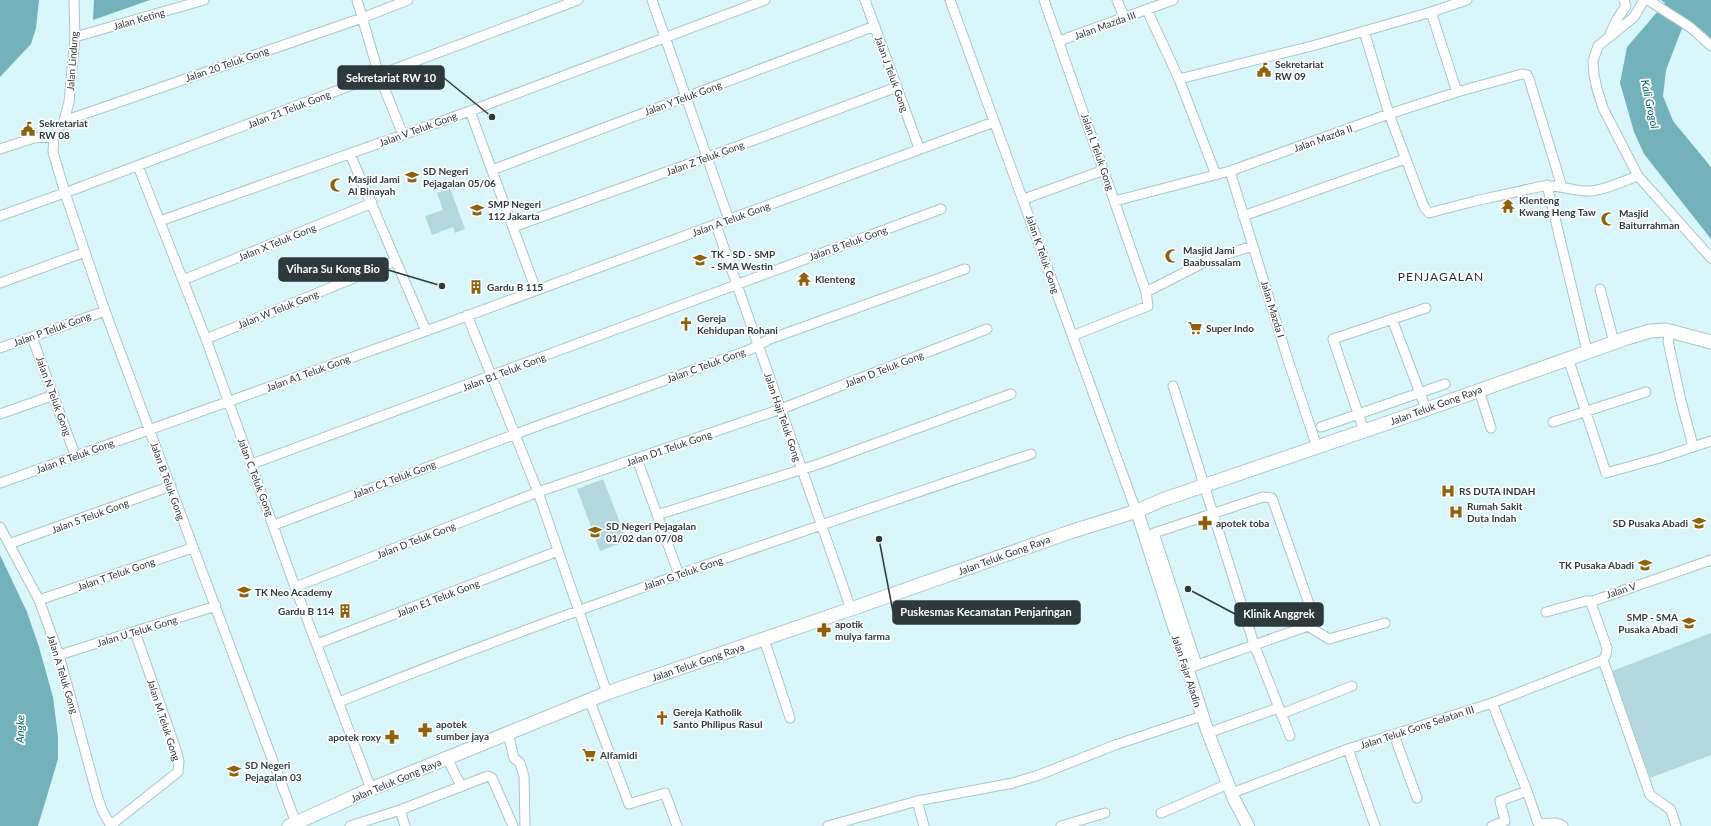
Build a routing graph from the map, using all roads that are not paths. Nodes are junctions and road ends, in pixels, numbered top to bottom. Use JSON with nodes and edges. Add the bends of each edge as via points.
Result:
{"nodes":[{"id":1,"x":74,"y":0,"type":"edge"},
{"id":2,"x":204,"y":0,"type":"edge"},
{"id":3,"x":357,"y":0,"type":"edge"},
{"id":4,"x":408,"y":0,"type":"edge"},
{"id":5,"x":578,"y":0,"type":"edge"},
{"id":6,"x":652,"y":0,"type":"edge"},
{"id":7,"x":765,"y":0,"type":"edge"},
{"id":8,"x":865,"y":0,"type":"edge"},
{"id":9,"x":950,"y":0,"type":"edge"},
{"id":10,"x":1044,"y":0,"type":"edge"},
{"id":11,"x":1117,"y":0,"type":"edge"},
{"id":12,"x":1173,"y":0,"type":"edge"},
{"id":13,"x":1467,"y":0,"type":"edge"},
{"id":14,"x":1624,"y":0,"type":"edge"},
{"id":15,"x":1648,"y":1,"type":"edge"},
{"id":16,"x":1147,"y":10,"type":"junction"},
{"id":17,"x":1431,"y":12,"type":"junction"},
{"id":18,"x":1124,"y":17,"type":"junction"},
{"id":19,"x":362,"y":18,"type":"junction"},
{"id":20,"x":875,"y":26,"type":"junction"},
{"id":21,"x":1364,"y":31,"type":"junction"},
{"id":22,"x":75,"y":37,"type":"junction"},
{"id":23,"x":666,"y":37,"type":"junction"},
{"id":24,"x":1609,"y":37,"type":"junction"},
{"id":25,"x":1059,"y":41,"type":"junction"},
{"id":26,"x":1711,"y":46,"type":"edge"},
{"id":27,"x":379,"y":75,"type":"junction"},
{"id":28,"x":1179,"y":79,"type":"junction"},
{"id":29,"x":897,"y":87,"type":"junction"},
{"id":30,"x":1457,"y":92,"type":"junction"},
{"id":31,"x":687,"y":97,"type":"junction"},
{"id":32,"x":470,"y":111,"type":"junction"},
{"id":33,"x":1390,"y":114,"type":"junction"},
{"id":34,"x":64,"y":121,"type":"junction"},
{"id":35,"x":994,"y":122,"type":"junction"},
{"id":36,"x":403,"y":135,"type":"junction"},
{"id":37,"x":54,"y":136,"type":"junction"},
{"id":38,"x":919,"y":148,"type":"junction"},
{"id":39,"x":0,"y":149,"type":"edge"},
{"id":40,"x":350,"y":154,"type":"junction"},
{"id":41,"x":707,"y":157,"type":"junction"},
{"id":42,"x":1405,"y":159,"type":"junction"},
{"id":43,"x":138,"y":166,"type":"junction"},
{"id":44,"x":492,"y":170,"type":"junction"},
{"id":45,"x":1104,"y":170,"type":"junction"},
{"id":46,"x":1230,"y":171,"type":"junction"},
{"id":47,"x":1216,"y":175,"type":"junction"},
{"id":48,"x":1638,"y":176,"type":"junction"},
{"id":49,"x":1547,"y":185,"type":"junction"},
{"id":50,"x":1562,"y":187,"type":"junction"},
{"id":51,"x":65,"y":193,"type":"junction"},
{"id":52,"x":1024,"y":200,"type":"junction"},
{"id":53,"x":1115,"y":202,"type":"junction"},
{"id":54,"x":372,"y":203,"type":"junction"},
{"id":55,"x":941,"y":209,"type":"dead end"},
{"id":56,"x":0,"y":216,"type":"edge"},
{"id":57,"x":1243,"y":216,"type":"junction"},
{"id":58,"x":729,"y":220,"type":"junction"},
{"id":59,"x":160,"y":221,"type":"junction"},
{"id":60,"x":716,"y":225,"type":"junction"},
{"id":61,"x":513,"y":227,"type":"junction"},
{"id":62,"x":1253,"y":246,"type":"junction"},
{"id":63,"x":85,"y":252,"type":"junction"},
{"id":64,"x":1711,"y":258,"type":"edge"},
{"id":65,"x":395,"y":261,"type":"junction"},
{"id":66,"x":965,"y":269,"type":"dead end"},
{"id":67,"x":755,"y":277,"type":"joint"},
{"id":68,"x":183,"y":280,"type":"junction"},
{"id":69,"x":0,"y":283,"type":"edge"},
{"id":70,"x":736,"y":284,"type":"junction"},
{"id":71,"x":1600,"y":289,"type":"dead end"},
{"id":72,"x":536,"y":290,"type":"junction"},
{"id":73,"x":1146,"y":292,"type":"junction"},
{"id":74,"x":1426,"y":308,"type":"dead end"},
{"id":75,"x":104,"y":310,"type":"junction"},
{"id":76,"x":467,"y":315,"type":"junction"},
{"id":77,"x":1392,"y":319,"type":"junction"},
{"id":78,"x":988,"y":329,"type":"dead end"},
{"id":79,"x":1670,"y":330,"type":"junction"},
{"id":80,"x":426,"y":331,"type":"junction"},
{"id":81,"x":32,"y":336,"type":"junction"},
{"id":82,"x":1072,"y":336,"type":"junction"},
{"id":83,"x":206,"y":339,"type":"junction"},
{"id":84,"x":1614,"y":342,"type":"junction"},
{"id":85,"x":1711,"y":342,"type":"edge"},
{"id":86,"x":757,"y":344,"type":"junction"},
{"id":87,"x":0,"y":348,"type":"edge"},
{"id":88,"x":1587,"y":351,"type":"junction"},
{"id":89,"x":1568,"y":358,"type":"junction"},
{"id":90,"x":492,"y":376,"type":"junction"},
{"id":91,"x":1445,"y":384,"type":"dead end"},
{"id":92,"x":1173,"y":386,"type":"dead end"},
{"id":93,"x":1479,"y":390,"type":"junction"},
{"id":94,"x":1420,"y":392,"type":"junction"},
{"id":95,"x":1646,"y":392,"type":"dead end"},
{"id":96,"x":1011,"y":394,"type":"dead end"},
{"id":97,"x":54,"y":395,"type":"junction"},
{"id":98,"x":227,"y":402,"type":"junction"},
{"id":99,"x":781,"y":409,"type":"junction"},
{"id":100,"x":1426,"y":409,"type":"junction"},
{"id":101,"x":1586,"y":411,"type":"junction"},
{"id":102,"x":1357,"y":413,"type":"junction"},
{"id":103,"x":0,"y":414,"type":"edge"},
{"id":104,"x":1553,"y":422,"type":"dead end"},
{"id":105,"x":1321,"y":427,"type":"dead end"},
{"id":106,"x":1491,"y":428,"type":"dead end"},
{"id":107,"x":149,"y":429,"type":"junction"},
{"id":108,"x":1364,"y":431,"type":"junction"},
{"id":109,"x":515,"y":434,"type":"junction"},
{"id":110,"x":1711,"y":441,"type":"edge"},
{"id":111,"x":1693,"y":446,"type":"junction"},
{"id":112,"x":1317,"y":447,"type":"junction"},
{"id":113,"x":1031,"y":454,"type":"dead end"},
{"id":114,"x":75,"y":455,"type":"junction"},
{"id":115,"x":637,"y":459,"type":"junction"},
{"id":116,"x":252,"y":464,"type":"junction"},
{"id":117,"x":802,"y":469,"type":"junction"},
{"id":118,"x":0,"y":483,"type":"edge"},
{"id":119,"x":1205,"y":485,"type":"junction"},
{"id":120,"x":171,"y":486,"type":"junction"},
{"id":121,"x":557,"y":486,"type":"joint"},
{"id":122,"x":538,"y":492,"type":"junction"},
{"id":123,"x":1136,"y":509,"type":"junction"},
{"id":124,"x":657,"y":515,"type":"junction"},
{"id":125,"x":1214,"y":515,"type":"junction"},
{"id":126,"x":274,"y":524,"type":"junction"},
{"id":127,"x":821,"y":524,"type":"junction"},
{"id":128,"x":0,"y":527,"type":"edge"},
{"id":129,"x":9,"y":544,"type":"junction"},
{"id":130,"x":192,"y":548,"type":"junction"},
{"id":131,"x":558,"y":551,"type":"junction"},
{"id":132,"x":1711,"y":560,"type":"edge"},
{"id":133,"x":679,"y":575,"type":"junction"},
{"id":134,"x":295,"y":587,"type":"junction"},
{"id":135,"x":39,"y":600,"type":"junction"},
{"id":136,"x":1592,"y":601,"type":"junction"},
{"id":137,"x":216,"y":606,"type":"junction"},
{"id":138,"x":851,"y":609,"type":"junction"},
{"id":139,"x":578,"y":610,"type":"junction"},
{"id":140,"x":1546,"y":612,"type":"dead end"},
{"id":141,"x":1385,"y":623,"type":"dead end"},
{"id":142,"x":1308,"y":626,"type":"junction"},
{"id":143,"x":135,"y":632,"type":"junction"},
{"id":144,"x":764,"y":639,"type":"junction"},
{"id":145,"x":318,"y":644,"type":"junction"},
{"id":146,"x":1254,"y":644,"type":"junction"},
{"id":147,"x":59,"y":655,"type":"junction"},
{"id":148,"x":1603,"y":660,"type":"junction"},
{"id":149,"x":1192,"y":667,"type":"junction"},
{"id":150,"x":1352,"y":686,"type":"dead end"},
{"id":151,"x":607,"y":693,"type":"junction"},
{"id":152,"x":589,"y":699,"type":"junction"},
{"id":153,"x":339,"y":702,"type":"junction"},
{"id":154,"x":1492,"y":703,"type":"junction"},
{"id":155,"x":1280,"y":711,"type":"junction"},
{"id":156,"x":1202,"y":716,"type":"junction"},
{"id":157,"x":790,"y":718,"type":"dead end"},
{"id":158,"x":508,"y":733,"type":"junction"},
{"id":159,"x":1208,"y":734,"type":"junction"},
{"id":160,"x":1394,"y":735,"type":"junction"},
{"id":161,"x":1290,"y":736,"type":"dead end"},
{"id":162,"x":1348,"y":749,"type":"junction"},
{"id":163,"x":447,"y":758,"type":"junction"},
{"id":164,"x":461,"y":786,"type":"junction"},
{"id":165,"x":371,"y":789,"type":"junction"},
{"id":166,"x":1230,"y":789,"type":"junction"},
{"id":167,"x":1527,"y":791,"type":"junction"},
{"id":168,"x":1417,"y":798,"type":"dead end"},
{"id":169,"x":917,"y":801,"type":"junction"},
{"id":170,"x":400,"y":810,"type":"junction"},
{"id":171,"x":1105,"y":813,"type":"dead end"},
{"id":172,"x":1161,"y":813,"type":"dead end"},
{"id":173,"x":294,"y":825,"type":"edge"},
{"id":174,"x":111,"y":826,"type":"edge"},
{"id":175,"x":350,"y":826,"type":"edge"},
{"id":176,"x":405,"y":826,"type":"edge"},
{"id":177,"x":513,"y":826,"type":"edge"},
{"id":178,"x":525,"y":826,"type":"edge"},
{"id":179,"x":678,"y":826,"type":"edge"},
{"id":180,"x":828,"y":826,"type":"edge"},
{"id":181,"x":924,"y":826,"type":"edge"},
{"id":182,"x":1061,"y":826,"type":"edge"},
{"id":183,"x":1248,"y":826,"type":"edge"},
{"id":184,"x":1375,"y":826,"type":"edge"},
{"id":185,"x":1492,"y":826,"type":"edge"},
{"id":186,"x":1563,"y":826,"type":"edge"},
{"id":187,"x":1676,"y":826,"type":"edge"}],
"edges":[{"from":1,"to":22,"type":"street","name":"Jalan Lindung"},
{"from":2,"to":22,"type":"street","name":"Jalan Keting"},
{"from":3,"to":19,"type":"street"},
{"from":4,"to":19,"type":"street","name":"Jalan 20 Teluk Gong"},
{"from":5,"to":27,"type":"street","name":"Jalan 21 Teluk Gong"},
{"from":6,"to":23,"type":"street"},
{"from":7,"to":23,"type":"street","name":"Jalan V Teluk Gong"},
{"from":8,"to":20,"type":"street","name":"Jalan J Teluk Gong"},
{"from":9,"to":35,"type":"street","name":"Jalan K Teluk Gong"},
{"from":10,"to":25,"type":"street","name":"Jalan L Teluk Gong"},
{"from":11,"to":18,"type":"street"},
{"from":12,"to":16,"type":"street","name":"Jalan Mazda III"},
{"from":13,"to":17,"type":"street"},
{"from":14,"to":24,"type":"street","via":[[1626,6],[1616,19]]},
{"from":15,"to":24,"type":"street","via":[[1634,17]]},
{"from":15,"to":26,"type":"street","via":[[1690,26]]},
{"from":16,"to":18,"type":"street","name":"Jalan Mazda III"},
{"from":16,"to":28,"type":"street"},
{"from":17,"to":21,"type":"street"},
{"from":17,"to":30,"type":"street"},
{"from":18,"to":25,"type":"street","name":"Jalan Mazda III"},
{"from":19,"to":27,"type":"street"},
{"from":19,"to":34,"type":"street","name":"Jalan 20 Teluk Gong"},
{"from":20,"to":29,"type":"street","name":"Jalan J Teluk Gong"},
{"from":20,"to":31,"type":"street","name":"Jalan Y Teluk Gong"},
{"from":21,"to":28,"type":"street"},
{"from":21,"to":33,"type":"street"},
{"from":22,"to":34,"type":"street","name":"Jalan Lindung","via":[[69,102]]},
{"from":23,"to":31,"type":"street"},
{"from":23,"to":32,"type":"street","name":"Jalan V Teluk Gong"},
{"from":24,"to":48,"type":"street","via":[[1598,46],[1593,61],[1594,75],[1604,108]]},
{"from":25,"to":45,"type":"street","name":"Jalan L Teluk Gong"},
{"from":27,"to":36,"type":"street"},
{"from":27,"to":43,"type":"street","name":"Jalan 21 Teluk Gong"},
{"from":28,"to":47,"type":"street"},
{"from":29,"to":38,"type":"street","name":"Jalan J Teluk Gong"},
{"from":29,"to":41,"type":"street","name":"Jalan Z Teluk Gong"},
{"from":30,"to":33,"type":"street","name":"Jalan Mazda II"},
{"from":30,"to":50,"type":"street","name":"Jalan Mazda II","via":[[1522,74],[1527,75]]},
{"from":31,"to":41,"type":"street"},
{"from":31,"to":44,"type":"street","name":"Jalan Y Teluk Gong"},
{"from":32,"to":36,"type":"street","name":"Jalan V Teluk Gong"},
{"from":32,"to":44,"type":"street"},
{"from":33,"to":42,"type":"street"},
{"from":33,"to":46,"type":"street","name":"Jalan Mazda II"},
{"from":34,"to":37,"type":"street"},
{"from":35,"to":38,"type":"street","name":"Jalan A Teluk Gong"},
{"from":35,"to":52,"type":"street","name":"Jalan K Teluk Gong"},
{"from":36,"to":40,"type":"street","name":"Jalan V Teluk Gong"},
{"from":37,"to":39,"type":"street","via":[[34,138]]},
{"from":37,"to":51,"type":"street","name":"Jalan B Teluk Gong","via":[[53,152]]},
{"from":38,"to":58,"type":"street","name":"Jalan A Teluk Gong"},
{"from":40,"to":54,"type":"street"},
{"from":40,"to":59,"type":"street","name":"Jalan V Teluk Gong"},
{"from":41,"to":58,"type":"street"},
{"from":41,"to":61,"type":"street","name":"Jalan Z Teluk Gong"},
{"from":42,"to":49,"type":"street","via":[[1424,207],[1429,213]]},
{"from":42,"to":57,"type":"street"},
{"from":43,"to":51,"type":"street","name":"Jalan 21 Teluk Gong"},
{"from":43,"to":59,"type":"street","name":"Jalan C Teluk Gong"},
{"from":44,"to":61,"type":"street"},
{"from":45,"to":52,"type":"street"},
{"from":45,"to":53,"type":"street","name":"Jalan L Teluk Gong"},
{"from":46,"to":47,"type":"street","name":"Jalan Mazda II"},
{"from":46,"to":57,"type":"street","name":"Jalan Mazda I"},
{"from":47,"to":53,"type":"street","name":"Jalan Mazda II"},
{"from":48,"to":50,"type":"street","via":[[1591,191]]},
{"from":48,"to":64,"type":"street"},
{"from":49,"to":50,"type":"street"},
{"from":49,"to":88,"type":"street"},
{"from":51,"to":56,"type":"street","name":"Jalan 21 Teluk Gong"},
{"from":51,"to":63,"type":"street","name":"Jalan B Teluk Gong"},
{"from":52,"to":82,"type":"street","name":"Jalan K Teluk Gong"},
{"from":53,"to":73,"type":"street","name":"Jalan L Teluk Gong"},
{"from":54,"to":65,"type":"street"},
{"from":54,"to":68,"type":"street","name":"Jalan X Teluk Gong"},
{"from":55,"to":67,"type":"street","name":"Jalan B Teluk Gong"},
{"from":57,"to":62,"type":"street","name":"Jalan Mazda I"},
{"from":58,"to":60,"type":"street","name":"Jalan A Teluk Gong"},
{"from":59,"to":68,"type":"street","name":"Jalan C Teluk Gong"},
{"from":60,"to":70,"type":"street","name":"Jalan Haji Teluk Gong"},
{"from":60,"to":72,"type":"street","name":"Jalan A Teluk Gong"},
{"from":61,"to":72,"type":"street"},
{"from":62,"to":73,"type":"street","via":[[1211,259]]},
{"from":62,"to":112,"type":"street","name":"Jalan Mazda I"},
{"from":63,"to":69,"type":"street"},
{"from":63,"to":75,"type":"street","name":"Jalan B Teluk Gong"},
{"from":65,"to":80,"type":"street"},
{"from":65,"to":83,"type":"street","name":"Jalan W Teluk Gong"},
{"from":66,"to":86,"type":"street","name":"Jalan C Teluk Gong"},
{"from":67,"to":70,"type":"street","name":"Jalan B1 Teluk Gong"},
{"from":68,"to":83,"type":"street","name":"Jalan C Teluk Gong"},
{"from":70,"to":86,"type":"street","name":"Jalan Haji Teluk Gong"},
{"from":70,"to":90,"type":"street","name":"Jalan B1 Teluk Gong"},
{"from":71,"to":84,"type":"street"},
{"from":72,"to":76,"type":"street","name":"Jalan A Teluk Gong"},
{"from":73,"to":82,"type":"street","name":"Jalan L Teluk Gong","via":[[1148,306]]},
{"from":74,"to":77,"type":"street"},
{"from":75,"to":81,"type":"street","name":"Jalan P Teluk Gong"},
{"from":75,"to":107,"type":"street","name":"Jalan B Teluk Gong"},
{"from":76,"to":80,"type":"street","name":"Jalan A1 Teluk Gong"},
{"from":76,"to":90,"type":"street"},
{"from":77,"to":94,"type":"street"},
{"from":77,"to":102,"type":"street","via":[[1333,339]]},
{"from":78,"to":99,"type":"street","name":"Jalan D Teluk Gong"},
{"from":79,"to":84,"type":"main road","name":"Jalan Teluk Gong Raya","via":[[1650,332]]},
{"from":79,"to":85,"type":"main road","name":"Jalan Teluk Gong Raya"},
{"from":79,"to":111,"type":"street","via":[[1668,341]]},
{"from":80,"to":98,"type":"street","name":"Jalan A1 Teluk Gong"},
{"from":81,"to":87,"type":"street","name":"Jalan P Teluk Gong"},
{"from":81,"to":97,"type":"street","name":"Jalan N Teluk Gong"},
{"from":82,"to":123,"type":"street","name":"Jalan K Teluk Gong"},
{"from":83,"to":98,"type":"street","name":"Jalan C Teluk Gong"},
{"from":84,"to":88,"type":"main road","name":"Jalan Teluk Gong Raya"},
{"from":86,"to":99,"type":"street","name":"Jalan Haji Teluk Gong"},
{"from":86,"to":109,"type":"street","name":"Jalan C Teluk Gong","via":[[749,350]]},
{"from":88,"to":89,"type":"main road","name":"Jalan Teluk Gong Raya"},
{"from":89,"to":93,"type":"main road","name":"Jalan Teluk Gong Raya"},
{"from":89,"to":101,"type":"street"},
{"from":90,"to":109,"type":"street"},
{"from":90,"to":116,"type":"street","name":"Jalan B1 Teluk Gong"},
{"from":91,"to":94,"type":"street"},
{"from":92,"to":119,"type":"street"},
{"from":93,"to":100,"type":"main road","name":"Jalan Teluk Gong Raya"},
{"from":93,"to":106,"type":"street"},
{"from":94,"to":100,"type":"street"},
{"from":94,"to":102,"type":"street"},
{"from":95,"to":101,"type":"street"},
{"from":96,"to":117,"type":"street"},
{"from":97,"to":103,"type":"street"},
{"from":97,"to":114,"type":"street","name":"Jalan N Teluk Gong"},
{"from":98,"to":107,"type":"street","name":"Jalan A1 Teluk Gong"},
{"from":98,"to":116,"type":"street","name":"Jalan C Teluk Gong"},
{"from":99,"to":115,"type":"street","name":"Jalan D1 Teluk Gong"},
{"from":99,"to":117,"type":"street","name":"Jalan Haji Teluk Gong"},
{"from":100,"to":108,"type":"main road","name":"Jalan Teluk Gong Raya"},
{"from":101,"to":104,"type":"street"},
{"from":101,"to":111,"type":"street","via":[[1606,473]]},
{"from":102,"to":105,"type":"street"},
{"from":102,"to":108,"type":"street"},
{"from":107,"to":114,"type":"street","name":"Jalan R Teluk Gong"},
{"from":107,"to":120,"type":"street","name":"Jalan B Teluk Gong"},
{"from":108,"to":112,"type":"main road","name":"Jalan Teluk Gong Raya"},
{"from":109,"to":122,"type":"street"},
{"from":109,"to":126,"type":"street","name":"Jalan C1 Teluk Gong"},
{"from":110,"to":111,"type":"street"},
{"from":112,"to":119,"type":"main road","name":"Jalan Teluk Gong Raya"},
{"from":113,"to":127,"type":"street","name":"Jalan G Teluk Gong"},
{"from":114,"to":118,"type":"street","name":"Jalan R Teluk Gong"},
{"from":115,"to":121,"type":"street","name":"Jalan D1 Teluk Gong"},
{"from":115,"to":124,"type":"street"},
{"from":116,"to":126,"type":"street","name":"Jalan C Teluk Gong"},
{"from":117,"to":124,"type":"street"},
{"from":117,"to":127,"type":"street","name":"Jalan Haji Teluk Gong"},
{"from":119,"to":123,"type":"main road","name":"Jalan Teluk Gong Raya"},
{"from":119,"to":125,"type":"street"},
{"from":120,"to":129,"type":"street","name":"Jalan S Teluk Gong"},
{"from":120,"to":130,"type":"street","name":"Jalan B Teluk Gong"},
{"from":121,"to":122,"type":"street","name":"Jalan D Teluk Gong"},
{"from":122,"to":131,"type":"street"},
{"from":122,"to":134,"type":"street","name":"Jalan D Teluk Gong"},
{"from":123,"to":138,"type":"main road","name":"Jalan Teluk Gong Raya"},
{"from":123,"to":149,"type":"street","name":"Jalan Fajar Aladin"},
{"from":124,"to":133,"type":"street"},
{"from":125,"to":142,"type":"street","via":[[1263,497],[1272,498],[1315,619]]},
{"from":125,"to":146,"type":"street"},
{"from":125,"to":149,"type":"street","via":[[1154,533]]},
{"from":126,"to":134,"type":"street","name":"Jalan C Teluk Gong"},
{"from":127,"to":133,"type":"street","name":"Jalan G Teluk Gong"},
{"from":127,"to":138,"type":"street","name":"Jalan Haji Teluk Gong"},
{"from":128,"to":129,"type":"street","name":"Jalan A Teluk Gong"},
{"from":129,"to":135,"type":"street","name":"Jalan A Teluk Gong"},
{"from":130,"to":135,"type":"street","name":"Jalan T Teluk Gong"},
{"from":130,"to":137,"type":"street","name":"Jalan B Teluk Gong"},
{"from":131,"to":139,"type":"street"},
{"from":131,"to":145,"type":"street","name":"Jalan E1 Teluk Gong"},
{"from":132,"to":136,"type":"street","name":"Jalan V"},
{"from":133,"to":139,"type":"street","name":"Jalan G Teluk Gong"},
{"from":134,"to":145,"type":"street","name":"Jalan C Teluk Gong"},
{"from":135,"to":147,"type":"street","name":"Jalan A Teluk Gong"},
{"from":136,"to":140,"type":"street"},
{"from":136,"to":148,"type":"street","name":"Jalan V","via":[[1606,648]]},
{"from":137,"to":143,"type":"street","name":"Jalan U Teluk Gong"},
{"from":137,"to":173,"type":"street","name":"Jalan B Teluk Gong"},
{"from":138,"to":144,"type":"main road","name":"Jalan Teluk Gong Raya"},
{"from":139,"to":151,"type":"street"},
{"from":139,"to":153,"type":"street","name":"Jalan G Teluk Gong"},
{"from":141,"to":142,"type":"street","via":[[1329,639]]},
{"from":142,"to":146,"type":"street"},
{"from":143,"to":147,"type":"street","name":"Jalan U Teluk Gong"},
{"from":143,"to":174,"type":"street","name":"Jalan M Teluk Gong","via":[[176,750],[178,772]]},
{"from":144,"to":151,"type":"main road","name":"Jalan Teluk Gong Raya"},
{"from":144,"to":157,"type":"street"},
{"from":145,"to":153,"type":"street","name":"Jalan C Teluk Gong"},
{"from":146,"to":149,"type":"street"},
{"from":146,"to":155,"type":"street"},
{"from":147,"to":174,"type":"street","name":"Jalan A Teluk Gong","via":[[97,795]]},
{"from":148,"to":154,"type":"street","name":"Jalan Teluk Gong Selatan III"},
{"from":148,"to":187,"type":"street","via":[[1650,795],[1671,810]]},
{"from":149,"to":156,"type":"street","name":"Jalan Fajar Aladin"},
{"from":150,"to":155,"type":"street"},
{"from":151,"to":152,"type":"main road","name":"Jalan Teluk Gong Raya"},
{"from":152,"to":158,"type":"main road","name":"Jalan Teluk Gong Raya"},
{"from":152,"to":179,"type":"street","via":[[629,804],[666,793]]},
{"from":153,"to":165,"type":"street","name":"Jalan C Teluk Gong"},
{"from":154,"to":160,"type":"street","name":"Jalan Teluk Gong Selatan III"},
{"from":154,"to":167,"type":"street"},
{"from":155,"to":159,"type":"street"},
{"from":155,"to":161,"type":"street"},
{"from":156,"to":159,"type":"street","name":"Jalan Fajar Aladin"},
{"from":156,"to":169,"type":"street","via":[[1013,783]]},
{"from":158,"to":163,"type":"main road","name":"Jalan Teluk Gong Raya"},
{"from":158,"to":178,"type":"street","via":[[514,758],[520,763],[524,776]]},
{"from":159,"to":166,"type":"street","name":"Jalan Fajar Aladin"},
{"from":160,"to":162,"type":"street","name":"Jalan Teluk Gong Selatan III"},
{"from":160,"to":168,"type":"street"},
{"from":162,"to":166,"type":"street","name":"Jalan Teluk Gong Selatan III"},
{"from":162,"to":184,"type":"street"},
{"from":163,"to":164,"type":"street"},
{"from":163,"to":165,"type":"main road","name":"Jalan Teluk Gong Raya"},
{"from":164,"to":170,"type":"street"},
{"from":164,"to":177,"type":"street","via":[[490,776]]},
{"from":165,"to":173,"type":"main road","name":"Jalan Teluk Gong Raya"},
{"from":166,"to":172,"type":"street","name":"Jalan Teluk Gong Selatan III"},
{"from":166,"to":183,"type":"street","name":"Jalan Fajar Aladin"},
{"from":167,"to":185,"type":"street","via":[[1500,801],[1505,821]]},
{"from":167,"to":186,"type":"street","via":[[1538,823],[1554,822]]},
{"from":169,"to":180,"type":"street"},
{"from":169,"to":181,"type":"street"},
{"from":170,"to":175,"type":"street"},
{"from":170,"to":176,"type":"street"},
{"from":171,"to":182,"type":"street"}]}
